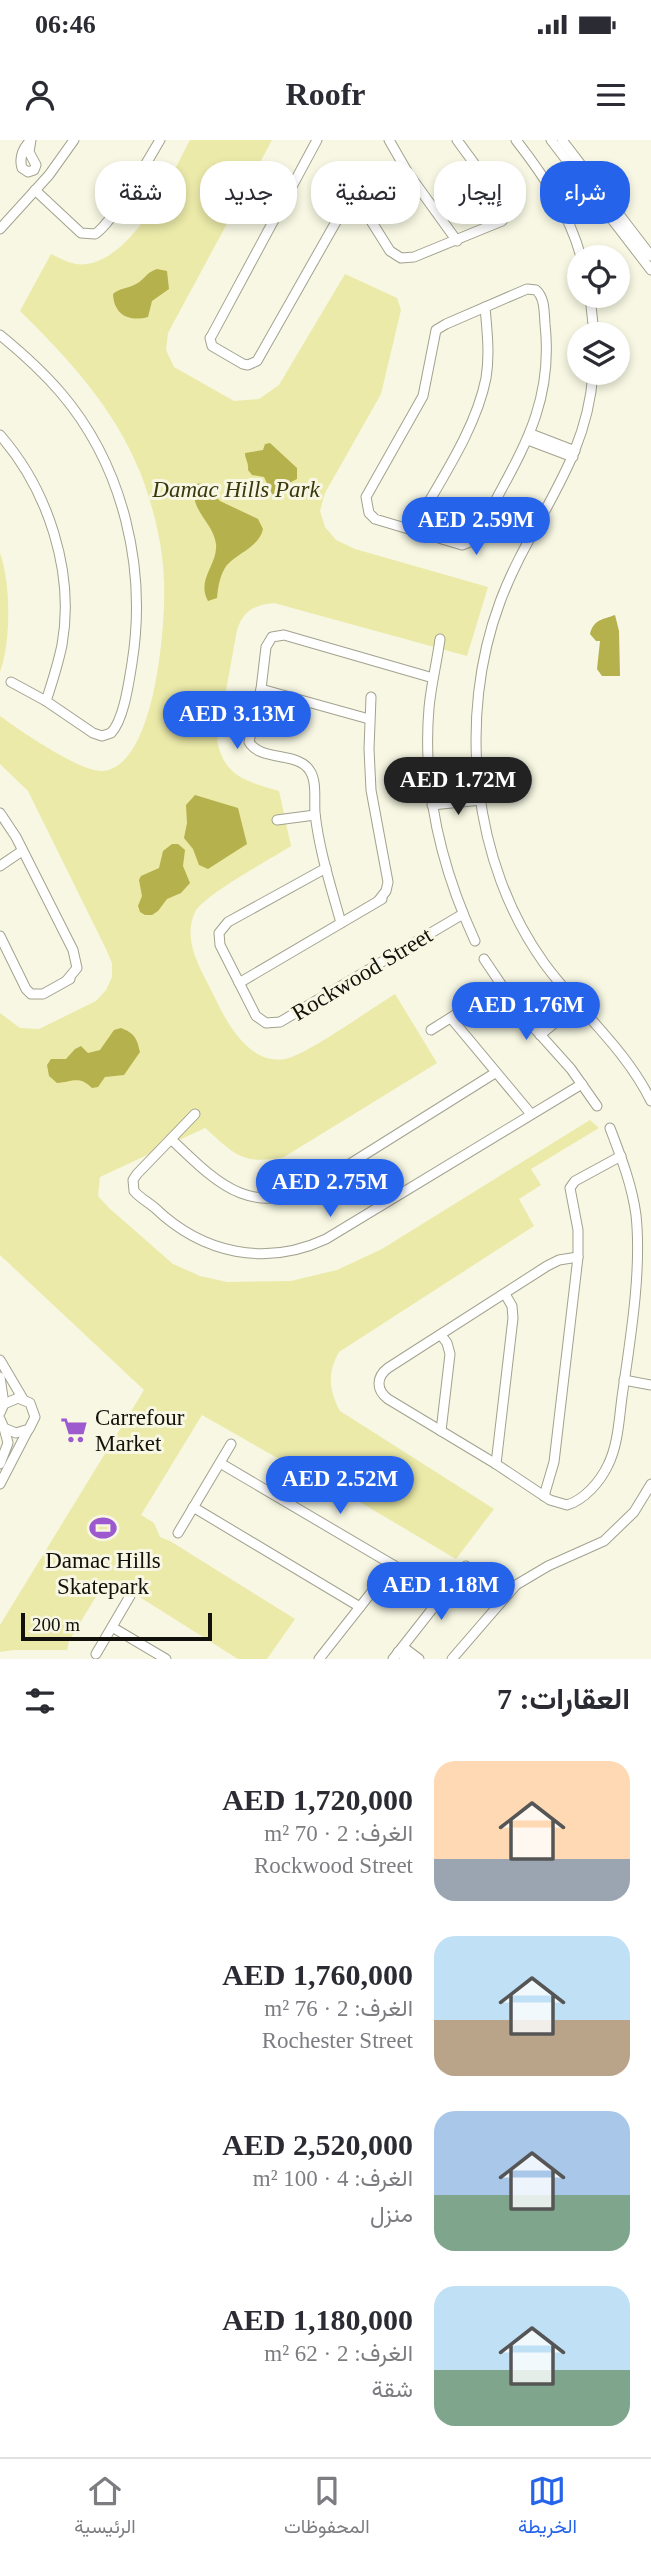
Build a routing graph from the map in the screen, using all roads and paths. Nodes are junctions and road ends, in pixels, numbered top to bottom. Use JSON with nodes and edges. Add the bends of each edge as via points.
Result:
{"nodes":[{"id":1,"x":74,"y":140,"type":"edge"},
{"id":2,"x":160,"y":140,"type":"edge"},
{"id":3,"x":317,"y":140,"type":"edge"},
{"id":4,"x":389,"y":140,"type":"edge"},
{"id":5,"x":457,"y":140,"type":"edge"},
{"id":6,"x":516,"y":140,"type":"edge"},
{"id":7,"x":551,"y":140,"type":"edge"},
{"id":8,"x":562,"y":140,"type":"edge"},
{"id":9,"x":35,"y":190,"type":"junction"},
{"id":10,"x":335,"y":224,"type":"edge"},
{"id":11,"x":373,"y":224,"type":"edge"},
{"id":12,"x":0,"y":229,"type":"edge"},
{"id":13,"x":457,"y":241,"type":"junction"},
{"id":14,"x":576,"y":245,"type":"edge"},
{"id":15,"x":651,"y":256,"type":"edge"},
{"id":16,"x":651,"y":270,"type":"edge"},
{"id":17,"x":485,"y":307,"type":"junction"},
{"id":18,"x":0,"y":335,"type":"edge"},
{"id":19,"x":591,"y":385,"type":"edge"},
{"id":20,"x":0,"y":435,"type":"edge"},
{"id":21,"x":529,"y":437,"type":"junction"},
{"id":22,"x":574,"y":454,"type":"junction"},
{"id":23,"x":412,"y":531,"type":"junction"},
{"id":24,"x":440,"y":639,"type":"dead end"},
{"id":25,"x":433,"y":678,"type":"junction"},
{"id":26,"x":11,"y":682,"type":"dead end"},
{"id":27,"x":261,"y":689,"type":"junction"},
{"id":28,"x":371,"y":697,"type":"dead end"},
{"id":29,"x":46,"y":701,"type":"junction"},
{"id":30,"x":369,"y":719,"type":"junction"},
{"id":31,"x":481,"y":797,"type":"junction"},
{"id":32,"x":432,"y":802,"type":"junction"},
{"id":33,"x":0,"y":813,"type":"edge"},
{"id":34,"x":315,"y":815,"type":"junction"},
{"id":35,"x":277,"y":820,"type":"dead end"},
{"id":36,"x":22,"y":851,"type":"junction"},
{"id":37,"x":0,"y":866,"type":"edge"},
{"id":38,"x":326,"y":868,"type":"junction"},
{"id":39,"x":463,"y":914,"type":"junction"},
{"id":40,"x":341,"y":923,"type":"junction"},
{"id":41,"x":0,"y":936,"type":"edge"},
{"id":42,"x":475,"y":941,"type":"dead end"},
{"id":43,"x":484,"y":959,"type":"dead end"},
{"id":44,"x":239,"y":982,"type":"junction"},
{"id":45,"x":501,"y":986,"type":"junction"},
{"id":46,"x":575,"y":1001,"type":"junction"},
{"id":47,"x":451,"y":1018,"type":"junction"},
{"id":48,"x":431,"y":1030,"type":"dead end"},
{"id":49,"x":538,"y":1033,"type":"junction"},
{"id":50,"x":495,"y":1073,"type":"junction"},
{"id":51,"x":582,"y":1084,"type":"junction"},
{"id":52,"x":651,"y":1101,"type":"edge"},
{"id":53,"x":597,"y":1106,"type":"dead end"},
{"id":54,"x":195,"y":1114,"type":"dead end"},
{"id":55,"x":531,"y":1114,"type":"junction"},
{"id":56,"x":610,"y":1128,"type":"dead end"},
{"id":57,"x":171,"y":1139,"type":"junction"},
{"id":58,"x":621,"y":1156,"type":"junction"},
{"id":59,"x":578,"y":1257,"type":"junction"},
{"id":60,"x":505,"y":1294,"type":"junction"},
{"id":61,"x":441,"y":1335,"type":"junction"},
{"id":62,"x":0,"y":1360,"type":"edge"},
{"id":63,"x":0,"y":1377,"type":"edge"},
{"id":64,"x":624,"y":1378,"type":"junction"},
{"id":65,"x":651,"y":1379,"type":"edge"},
{"id":66,"x":651,"y":1385,"type":"edge"},
{"id":67,"x":23,"y":1399,"type":"junction"},
{"id":68,"x":2,"y":1408,"type":"edge"},
{"id":69,"x":2,"y":1424,"type":"edge"},
{"id":70,"x":29,"y":1429,"type":"junction"},
{"id":71,"x":441,"y":1431,"type":"junction"},
{"id":72,"x":232,"y":1444,"type":"dead end"},
{"id":73,"x":220,"y":1463,"type":"junction"},
{"id":74,"x":0,"y":1464,"type":"edge"},
{"id":75,"x":496,"y":1464,"type":"junction"},
{"id":76,"x":550,"y":1476,"type":"junction"},
{"id":77,"x":0,"y":1484,"type":"edge"},
{"id":78,"x":651,"y":1484,"type":"edge"},
{"id":79,"x":532,"y":1488,"type":"junction"},
{"id":80,"x":544,"y":1496,"type":"junction"},
{"id":81,"x":193,"y":1507,"type":"junction"},
{"id":82,"x":178,"y":1533,"type":"dead end"},
{"id":83,"x":393,"y":1565,"type":"junction"},
{"id":84,"x":466,"y":1566,"type":"dead end"},
{"id":85,"x":444,"y":1595,"type":"junction"},
{"id":86,"x":130,"y":1596,"type":"dead end"},
{"id":87,"x":360,"y":1607,"type":"junction"},
{"id":88,"x":112,"y":1627,"type":"junction"},
{"id":89,"x":398,"y":1652,"type":"edge"},
{"id":90,"x":96,"y":1654,"type":"dead end"},
{"id":91,"x":166,"y":1659,"type":"edge"},
{"id":92,"x":319,"y":1659,"type":"edge"},
{"id":93,"x":408,"y":1659,"type":"edge"},
{"id":94,"x":419,"y":1659,"type":"edge"},
{"id":95,"x":452,"y":1659,"type":"edge"}],
"edges":[{"from":1,"to":9,"type":"street"},
{"from":2,"to":9,"type":"street","via":[[99,232],[81,233]]},
{"from":3,"to":10,"type":"street","via":[[210,338],[212,346],[243,364],[257,361]]},
{"from":4,"to":13,"type":"street"},
{"from":5,"to":13,"type":"street","via":[[498,196],[502,211],[493,225]]},
{"from":6,"to":14,"type":"street","via":[[546,181]]},
{"from":7,"to":16,"type":"street"},
{"from":8,"to":15,"type":"street"},
{"from":9,"to":12,"type":"street"},
{"from":11,"to":13,"type":"street","via":[[390,251],[401,258]]},
{"from":17,"to":21,"type":"street","via":[[527,289],[542,296],[545,371]]},
{"from":17,"to":23,"type":"street","via":[[488,358],[482,394]]},
{"from":17,"to":23,"type":"street","via":[[436,330],[423,396],[366,497],[375,519]]},
{"from":18,"to":29,"type":"street","via":[[45,375],[79,416],[105,463],[135,564],[137,618],[120,719],[104,731],[89,730]]},
{"from":19,"to":22,"type":"street"},
{"from":20,"to":29,"type":"street","via":[[41,499],[60,559],[62,643]]},
{"from":21,"to":22,"type":"street"},
{"from":21,"to":23,"type":"street","via":[[515,468],[468,540],[454,543]]},
{"from":22,"to":31,"type":"street","via":[[520,556],[491,630],[477,723]]},
{"from":24,"to":25,"type":"street"},
{"from":25,"to":27,"type":"street","via":[[279,634],[267,643]]},
{"from":25,"to":32,"type":"street","via":[[428,738]]},
{"from":26,"to":29,"type":"street"},
{"from":27,"to":30,"type":"street"},
{"from":27,"to":34,"type":"street","via":[[249,737],[251,746],[310,769]]},
{"from":28,"to":30,"type":"street"},
{"from":30,"to":40,"type":"street","via":[[371,790],[391,890]]},
{"from":31,"to":32,"type":"street"},
{"from":31,"to":46,"type":"street","via":[[497,869],[518,919],[543,962]]},
{"from":32,"to":39,"type":"street","via":[[444,862]]},
{"from":33,"to":36,"type":"street"},
{"from":34,"to":35,"type":"street"},
{"from":34,"to":38,"type":"street"},
{"from":36,"to":37,"type":"street"},
{"from":36,"to":41,"type":"street","via":[[81,967],[76,976],[49,991],[32,990]]},
{"from":38,"to":40,"type":"street"},
{"from":38,"to":44,"type":"street","name":"Rockwood Street","via":[[223,926],[220,945]]},
{"from":39,"to":42,"type":"street"},
{"from":39,"to":44,"type":"street","name":"Rockwood Street","via":[[276,1024],[258,1019]]},
{"from":40,"to":44,"type":"street"},
{"from":43,"to":45,"type":"street"},
{"from":45,"to":47,"type":"street"},
{"from":45,"to":49,"type":"street"},
{"from":46,"to":49,"type":"street"},
{"from":46,"to":52,"type":"street","via":[[618,1050]]},
{"from":47,"to":48,"type":"street"},
{"from":47,"to":50,"type":"street"},
{"from":49,"to":51,"type":"street"},
{"from":50,"to":55,"type":"street"},
{"from":50,"to":57,"type":"street","via":[[321,1182],[290,1196],[257,1198],[225,1187]]},
{"from":51,"to":53,"type":"street"},
{"from":51,"to":55,"type":"street"},
{"from":54,"to":57,"type":"street"},
{"from":55,"to":57,"type":"street","via":[[326,1239],[274,1254],[242,1253],[203,1242],[136,1194],[135,1177]]},
{"from":56,"to":58,"type":"street"},
{"from":58,"to":59,"type":"street","via":[[572,1184]]},
{"from":58,"to":64,"type":"street","via":[[637,1237]]},
{"from":59,"to":60,"type":"street","via":[[553,1263]]},
{"from":59,"to":76,"type":"street"},
{"from":60,"to":61,"type":"street"},
{"from":60,"to":75,"type":"street","via":[[513,1318]]},
{"from":61,"to":71,"type":"street","via":[[450,1353]]},
{"from":61,"to":71,"type":"street","via":[[383,1372],[378,1383],[383,1395]]},
{"from":62,"to":67,"type":"street"},
{"from":63,"to":68,"type":"street"},
{"from":64,"to":65,"type":"street"},
{"from":64,"to":66,"type":"street"},
{"from":64,"to":80,"type":"street","via":[[613,1453],[601,1477],[575,1503],[558,1504]]},
{"from":67,"to":68,"type":"street","via":[[13,1399]]},
{"from":67,"to":70,"type":"street","via":[[34,1412]]},
{"from":69,"to":70,"type":"street","via":[[16,1433]]},
{"from":69,"to":74,"type":"street","via":[[8,1443]]},
{"from":70,"to":77,"type":"street"},
{"from":71,"to":75,"type":"street"},
{"from":72,"to":73,"type":"street"},
{"from":73,"to":81,"type":"street"},
{"from":73,"to":83,"type":"street"},
{"from":75,"to":79,"type":"street"},
{"from":76,"to":79,"type":"street"},
{"from":76,"to":80,"type":"street"},
{"from":78,"to":95,"type":"street","via":[[634,1513],[604,1541],[516,1585]]},
{"from":79,"to":80,"type":"street"},
{"from":81,"to":82,"type":"street"},
{"from":81,"to":87,"type":"street"},
{"from":83,"to":85,"type":"street"},
{"from":83,"to":87,"type":"street"},
{"from":84,"to":85,"type":"street"},
{"from":85,"to":89,"type":"street"},
{"from":86,"to":88,"type":"street"},
{"from":87,"to":92,"type":"street"},
{"from":88,"to":90,"type":"street"},
{"from":88,"to":91,"type":"street"},
{"from":89,"to":93,"type":"street"},
{"from":89,"to":94,"type":"street"}]}
